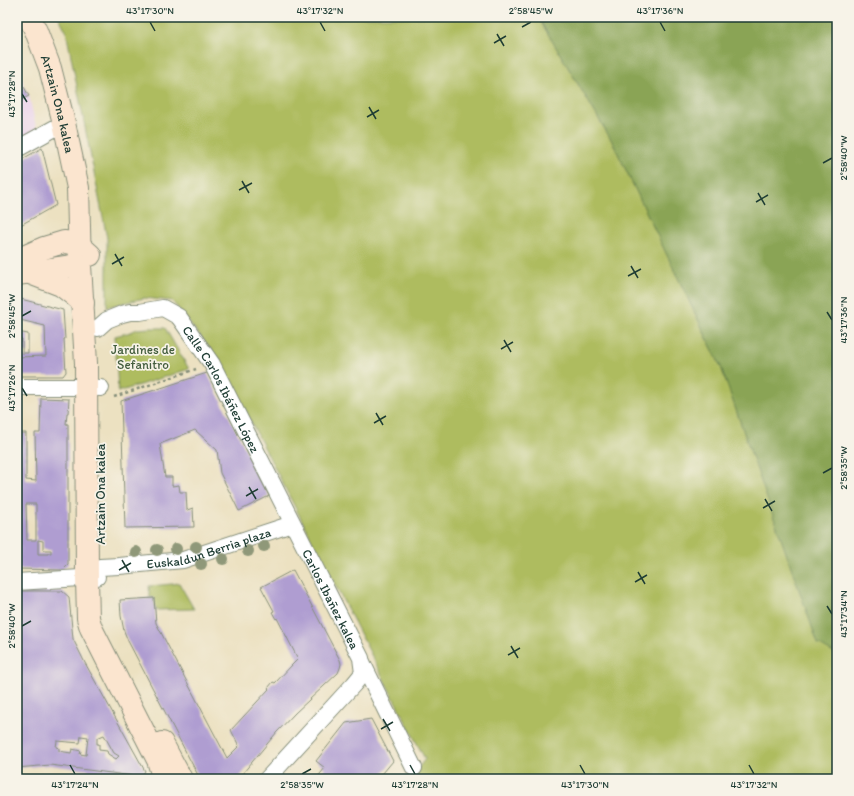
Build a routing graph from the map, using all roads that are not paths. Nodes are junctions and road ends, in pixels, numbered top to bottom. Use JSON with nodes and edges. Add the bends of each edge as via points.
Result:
{"nodes":[{"id":1,"x":29,"y":17,"type":"edge"},
{"id":2,"x":64,"y":123,"type":"junction"},
{"id":3,"x":17,"y":149,"type":"edge"},
{"id":4,"x":79,"y":193,"type":"junction"},
{"id":5,"x":44,"y":248,"type":"junction"},
{"id":6,"x":84,"y":256,"type":"junction"},
{"id":7,"x":21,"y":269,"type":"edge"},
{"id":8,"x":83,"y":303,"type":"junction"},
{"id":9,"x":98,"y":328,"type":"junction"},
{"id":10,"x":17,"y":387,"type":"edge"},
{"id":11,"x":96,"y":392,"type":"junction"},
{"id":12,"x":292,"y":524,"type":"junction"},
{"id":13,"x":301,"y":540,"type":"joint"},
{"id":14,"x":96,"y":574,"type":"junction"},
{"id":15,"x":17,"y":582,"type":"edge"},
{"id":16,"x":361,"y":658,"type":"junction"},
{"id":17,"x":414,"y":768,"type":"dead end"},
{"id":18,"x":162,"y":779,"type":"edge"},
{"id":19,"x":169,"y":779,"type":"edge"},
{"id":20,"x":181,"y":779,"type":"edge"},
{"id":21,"x":267,"y":779,"type":"edge"}],
"edges":[{"from":1,"to":2,"type":"main road","name":"Artzain Ona kalea","via":[[50,68]]},
{"from":2,"to":3,"type":"street"},
{"from":2,"to":4,"type":"main road","name":"Artzain Ona kalea"},
{"from":4,"to":5,"type":"main road","via":[[73,213]]},
{"from":4,"to":6,"type":"main road","name":"Artzain Ona kalea"},
{"from":5,"to":6,"type":"main road","via":[[64,242],[74,243]]},
{"from":5,"to":7,"type":"main road"},
{"from":6,"to":7,"type":"main road"},
{"from":6,"to":8,"type":"main road","name":"Artzain Ona kalea"},
{"from":6,"to":9,"type":"main road","name":"Artzain Ona kalea"},
{"from":7,"to":8,"type":"main road","via":[[61,286]]},
{"from":8,"to":11,"type":"main road","name":"Artzain Ona kalea","via":[[86,363]]},
{"from":9,"to":11,"type":"main road","name":"Artzain Ona kalea"},
{"from":9,"to":12,"type":"street","name":"Calle Carlos Ibáñez López","via":[[107,320],[130,312],[163,308],[179,317],[212,364]]},
{"from":10,"to":11,"type":"street"},
{"from":11,"to":14,"type":"main road","name":"Artzain Ona kalea"},
{"from":12,"to":13,"type":"street","name":"Calle Carlos Ibáñez López"},
{"from":12,"to":14,"type":"street","name":"Euskaldun Berria plaza","via":[[183,560],[119,566]]},
{"from":13,"to":16,"type":"street","name":"Carlos Ibañez kalea"},
{"from":14,"to":15,"type":"street","name":"Euskaldun Berria plaza"},
{"from":14,"to":18,"type":"main road","name":"Artzain Ona kalea","via":[[88,618],[91,628],[158,760]]},
{"from":14,"to":20,"type":"main road","name":"Artzain Ona kalea","via":[[102,614],[114,650]]},
{"from":16,"to":17,"type":"street","name":"Carlos Ibañez kalea"},
{"from":16,"to":21,"type":"street","name":"Carlos Ibañez kalea","via":[[363,673]]},
{"from":19,"to":20,"type":"main road"}]}
